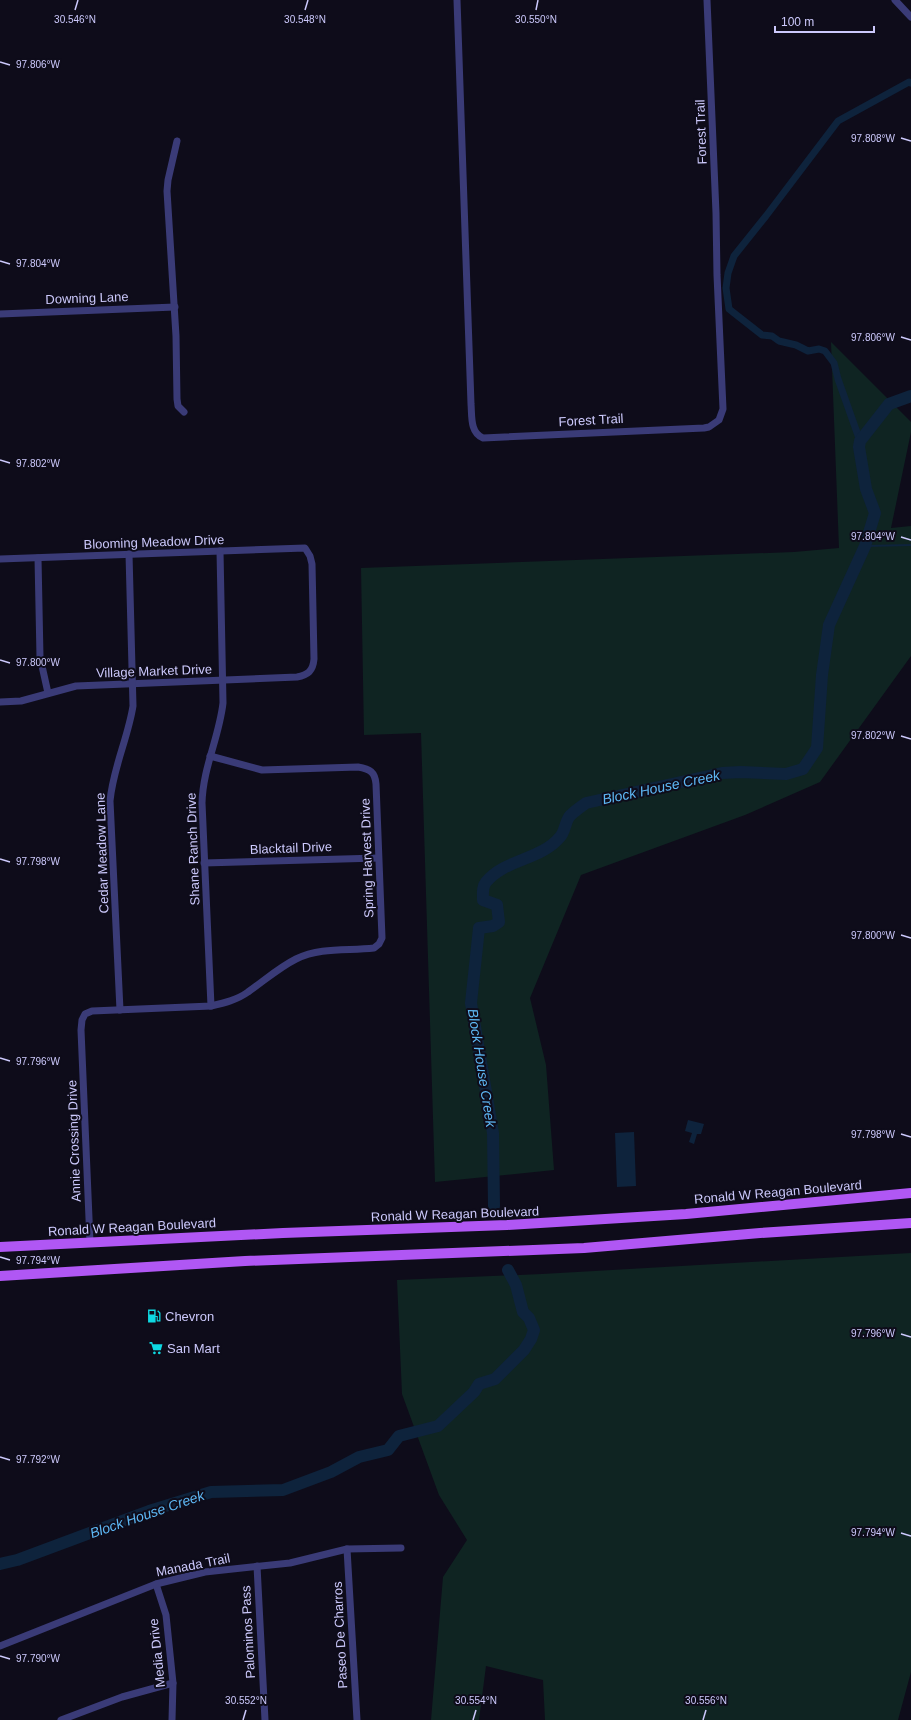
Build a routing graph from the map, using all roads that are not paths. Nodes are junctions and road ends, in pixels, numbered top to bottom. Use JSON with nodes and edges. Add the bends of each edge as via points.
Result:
{"nodes":[{"id":1,"x":458,"y":0,"type":"edge"},
{"id":2,"x":707,"y":0,"type":"edge"},
{"id":3,"x":896,"y":0,"type":"edge"},
{"id":4,"x":911,"y":17,"type":"edge"},
{"id":5,"x":177,"y":141,"type":"dead end"},
{"id":6,"x":175,"y":307,"type":"junction"},
{"id":7,"x":0,"y":314,"type":"edge"},
{"id":8,"x":184,"y":412,"type":"dead end"},
{"id":9,"x":220,"y":551,"type":"junction"},
{"id":10,"x":129,"y":554,"type":"junction"},
{"id":11,"x":38,"y":558,"type":"junction"},
{"id":12,"x":0,"y":559,"type":"edge"},
{"id":13,"x":310,"y":672,"type":"joint"},
{"id":14,"x":223,"y":680,"type":"junction"},
{"id":15,"x":133,"y":684,"type":"junction"},
{"id":16,"x":48,"y":693,"type":"junction"},
{"id":17,"x":0,"y":702,"type":"edge"},
{"id":18,"x":210,"y":756,"type":"junction"},
{"id":19,"x":378,"y":858,"type":"junction"},
{"id":20,"x":204,"y":863,"type":"junction"},
{"id":21,"x":379,"y":944,"type":"joint"},
{"id":22,"x":211,"y":1006,"type":"junction"},
{"id":23,"x":120,"y":1010,"type":"junction"},
{"id":24,"x":911,"y":1193,"type":"edge"},
{"id":25,"x":911,"y":1223,"type":"edge"},
{"id":26,"x":90,"y":1242,"type":"junction"},
{"id":27,"x":0,"y":1247,"type":"edge"},
{"id":28,"x":0,"y":1276,"type":"edge"},
{"id":29,"x":401,"y":1548,"type":"dead end"},
{"id":30,"x":347,"y":1549,"type":"junction"},
{"id":31,"x":256,"y":1566,"type":"junction"},
{"id":32,"x":156,"y":1584,"type":"junction"},
{"id":33,"x":0,"y":1646,"type":"edge"},
{"id":34,"x":173,"y":1683,"type":"junction"},
{"id":35,"x":61,"y":1720,"type":"edge"},
{"id":36,"x":172,"y":1720,"type":"edge"},
{"id":37,"x":265,"y":1720,"type":"edge"},
{"id":38,"x":357,"y":1720,"type":"edge"}],
"edges":[{"from":1,"to":2,"type":"street","name":"Forest Trail","via":[[471,404],[474,432],[482,438],[704,428],[715,424],[722,415],[723,380]]},
{"from":3,"to":4,"type":"street"},
{"from":5,"to":6,"type":"street","via":[[167,191]]},
{"from":6,"to":7,"type":"street","name":"Downing Lane"},
{"from":6,"to":8,"type":"street","via":[[177,400],[178,406]]},
{"from":9,"to":10,"type":"street","name":"Blooming Meadow Drive"},
{"from":9,"to":13,"type":"street","name":"Blooming Meadow Drive","via":[[298,547],[308,551],[312,564],[314,660]]},
{"from":9,"to":14,"type":"street","name":"Shane Ranch Drive"},
{"from":10,"to":11,"type":"street","name":"Blooming Meadow Drive"},
{"from":10,"to":15,"type":"street","name":"Cedar Meadow Lane"},
{"from":11,"to":12,"type":"street","name":"Blooming Meadow Drive"},
{"from":11,"to":16,"type":"street","via":[[40,657]]},
{"from":13,"to":14,"type":"street","name":"Village Market Drive","via":[[297,677]]},
{"from":14,"to":15,"type":"street","name":"Village Market Drive"},
{"from":14,"to":18,"type":"street","name":"Shane Ranch Drive","via":[[222,715]]},
{"from":15,"to":16,"type":"street","name":"Village Market Drive","via":[[76,686]]},
{"from":15,"to":23,"type":"street","name":"Cedar Meadow Lane","via":[[130,722],[114,775],[110,801]]},
{"from":16,"to":17,"type":"street","name":"Village Market Drive","via":[[21,701]]},
{"from":18,"to":19,"type":"street","name":"Spring Harvest Drive","via":[[262,770],[358,767],[372,771],[376,784]]},
{"from":18,"to":20,"type":"street","name":"Shane Ranch Drive","via":[[202,787]]},
{"from":19,"to":20,"type":"street","name":"Blacktail Drive"},
{"from":19,"to":21,"type":"street","name":"Spring Harvest Drive","via":[[382,931]]},
{"from":20,"to":22,"type":"street","name":"Shane Ranch Drive"},
{"from":21,"to":22,"type":"street","name":"Annie Crossing Drive","via":[[369,948],[313,953],[282,966],[248,992]]},
{"from":22,"to":23,"type":"street","name":"Annie Crossing Drive"},
{"from":23,"to":26,"type":"street","name":"Annie Crossing Drive","via":[[92,1011],[85,1014],[82,1020]]},
{"from":24,"to":26,"type":"main road","name":"Ronald W Reagan Boulevard","via":[[686,1214],[515,1225]]},
{"from":25,"to":28,"type":"main road","via":[[584,1248],[246,1262]]},
{"from":26,"to":27,"type":"main road","name":"Ronald W Reagan Boulevard"},
{"from":29,"to":30,"type":"street","name":"Manada Trail"},
{"from":30,"to":31,"type":"street","name":"Manada Trail","via":[[290,1563]]},
{"from":30,"to":38,"type":"street","name":"Paseo De Charros"},
{"from":31,"to":32,"type":"street","name":"Manada Trail","via":[[204,1572]]},
{"from":31,"to":37,"type":"street","name":"Palominos Pass"},
{"from":32,"to":33,"type":"street","name":"Manada Trail"},
{"from":32,"to":34,"type":"street","name":"Media Drive","via":[[166,1615]]},
{"from":34,"to":35,"type":"street","via":[[122,1697]]},
{"from":34,"to":36,"type":"street","name":"Media Drive"}]}
